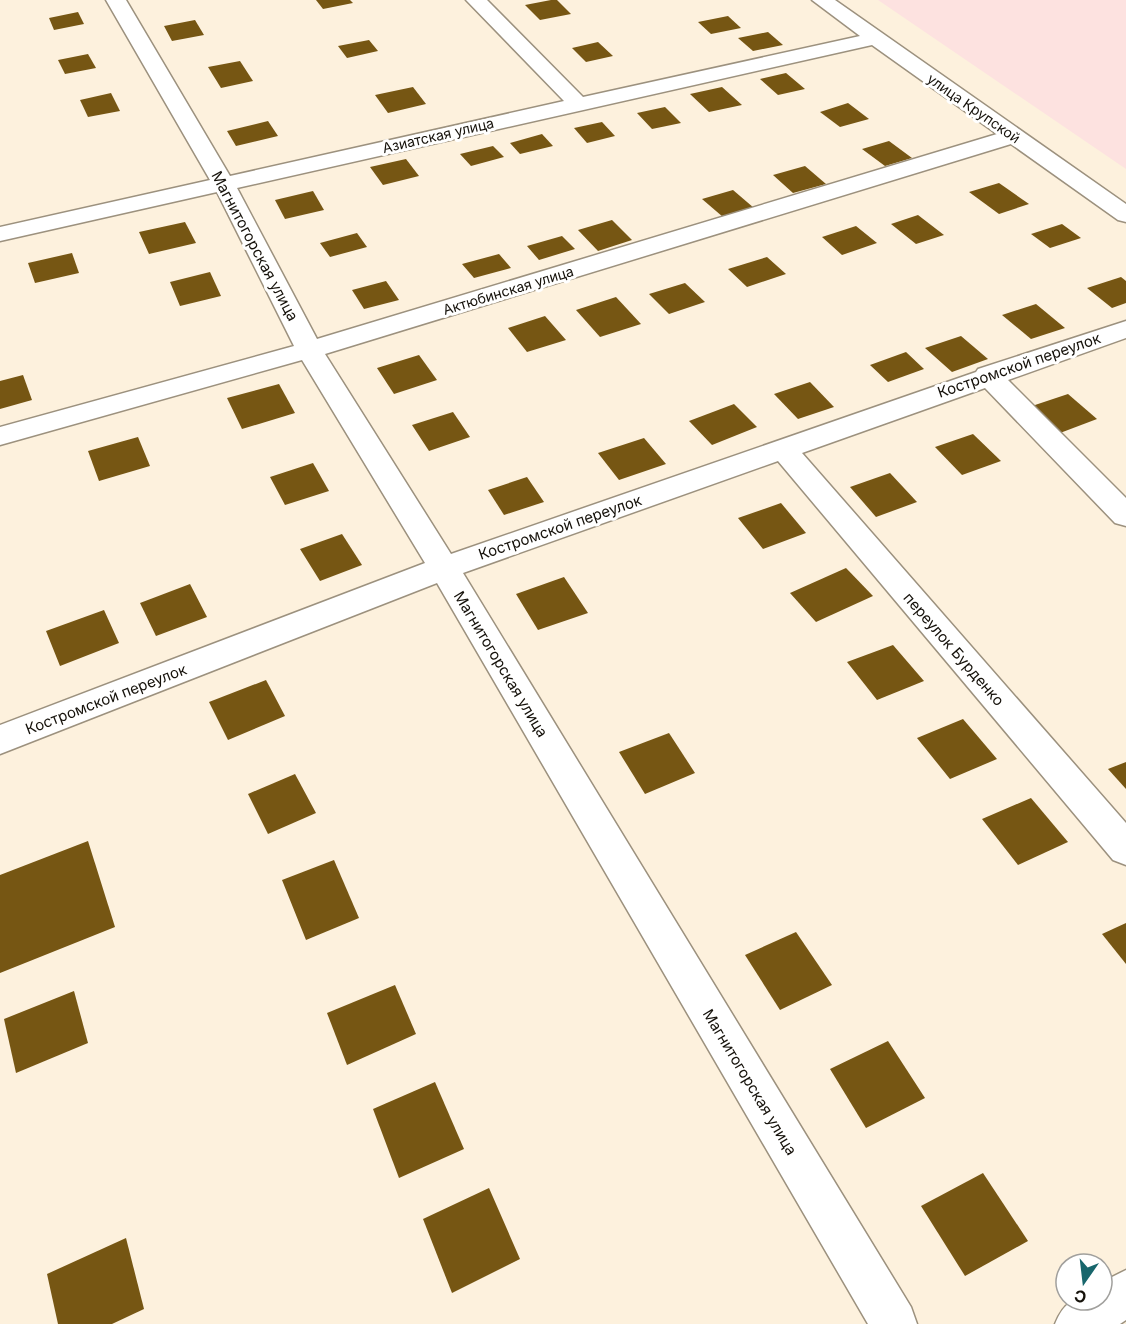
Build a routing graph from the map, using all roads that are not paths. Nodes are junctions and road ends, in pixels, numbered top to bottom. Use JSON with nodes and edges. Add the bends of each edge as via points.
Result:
{"nodes":[{"id":1,"x":116,"y":0,"type":"edge"},
{"id":2,"x":476,"y":0,"type":"edge"},
{"id":3,"x":822,"y":0,"type":"edge"},
{"id":4,"x":876,"y":38,"type":"junction"},
{"id":5,"x":578,"y":104,"type":"junction"},
{"id":6,"x":1014,"y":136,"type":"junction"},
{"id":7,"x":224,"y":184,"type":"junction"},
{"id":8,"x":1126,"y":215,"type":"edge"},
{"id":9,"x":0,"y":234,"type":"edge"},
{"id":10,"x":1126,"y":329,"type":"edge"},
{"id":11,"x":309,"y":350,"type":"junction"},
{"id":12,"x":988,"y":375,"type":"junction"},
{"id":13,"x":0,"y":436,"type":"edge"},
{"id":14,"x":782,"y":448,"type":"junction"},
{"id":15,"x":1126,"y":516,"type":"edge"},
{"id":16,"x":444,"y":568,"type":"junction"},
{"id":17,"x":0,"y":740,"type":"edge"},
{"id":18,"x":1126,"y":849,"type":"edge"},
{"id":19,"x":1126,"y":1293,"type":"edge"},
{"id":20,"x":894,"y":1324,"type":"edge"},
{"id":21,"x":1078,"y":1324,"type":"edge"}],
"edges":[{"from":1,"to":7,"type":"street","name":"Магнитогорская улица"},
{"from":2,"to":5,"type":"street"},
{"from":3,"to":4,"type":"street","name":"улица Крупской"},
{"from":4,"to":5,"type":"street","name":"Азиатская улица"},
{"from":4,"to":6,"type":"street","name":"улица Крупской"},
{"from":5,"to":7,"type":"street","name":"Азиатская улица"},
{"from":6,"to":8,"type":"street","name":"улица Крупской"},
{"from":6,"to":11,"type":"street","name":"Актюбинская улица"},
{"from":7,"to":9,"type":"street","name":"Азиатская улица"},
{"from":7,"to":11,"type":"street","name":"Магнитогорская улица"},
{"from":10,"to":12,"type":"street","name":"Костромской переулок"},
{"from":11,"to":13,"type":"street","name":"Актюбинская улица"},
{"from":11,"to":16,"type":"street","name":"Магнитогорская улица"},
{"from":12,"to":14,"type":"street","name":"Костромской переулок"},
{"from":12,"to":15,"type":"street"},
{"from":14,"to":16,"type":"street","name":"Костромской переулок"},
{"from":14,"to":18,"type":"street","name":"переулок Бурденко"},
{"from":16,"to":17,"type":"street","name":"Костромской переулок"},
{"from":16,"to":20,"type":"street","name":"Магнитогорская улица"},
{"from":19,"to":21,"type":"street"}]}
